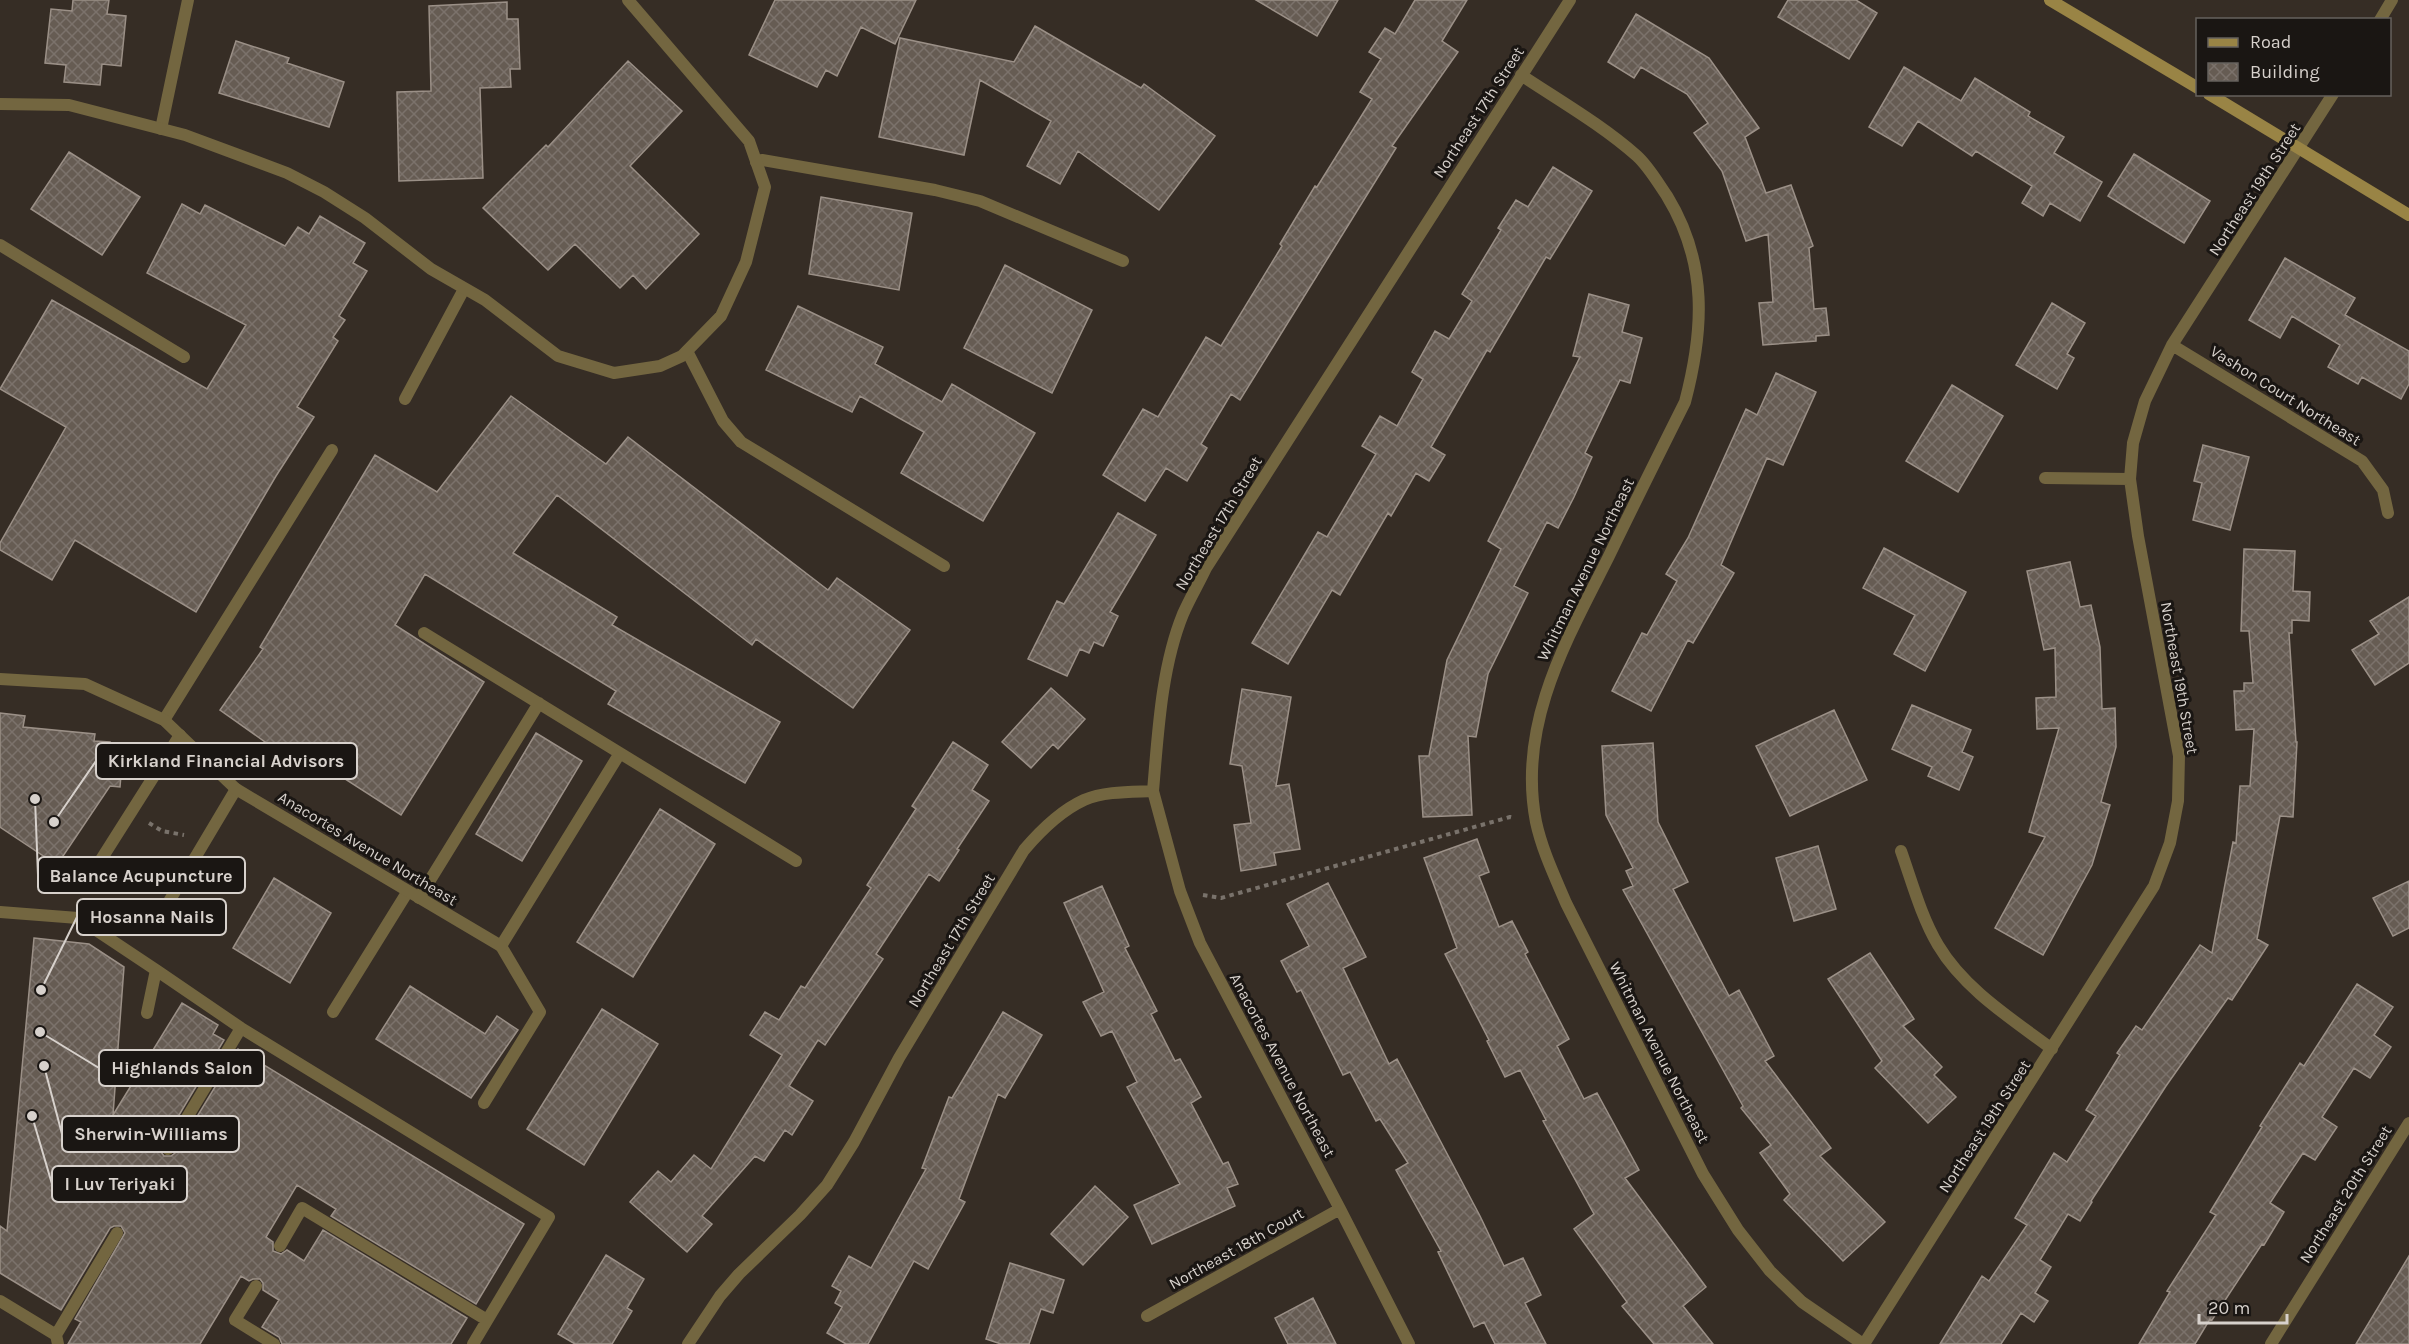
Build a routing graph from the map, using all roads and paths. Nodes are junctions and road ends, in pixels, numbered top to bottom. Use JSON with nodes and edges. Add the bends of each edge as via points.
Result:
{"nodes":[{"id":1,"x":188,"y":0,"type":"edge"},
{"id":2,"x":628,"y":0,"type":"edge"},
{"id":3,"x":1570,"y":0,"type":"edge"},
{"id":4,"x":2050,"y":0,"type":"edge"},
{"id":5,"x":2392,"y":0,"type":"edge"},
{"id":6,"x":2381,"y":18,"type":"edge"},
{"id":7,"x":1521,"y":75,"type":"junction"},
{"id":8,"x":2196,"y":87,"type":"edge"},
{"id":9,"x":2212,"y":96,"type":"edge"},
{"id":10,"x":2332,"y":96,"type":"edge"},
{"id":11,"x":0,"y":104,"type":"edge"},
{"id":12,"x":161,"y":129,"type":"junction"},
{"id":13,"x":2300,"y":148,"type":"junction"},
{"id":14,"x":756,"y":162,"type":"junction"},
{"id":15,"x":2409,"y":214,"type":"edge"},
{"id":16,"x":0,"y":245,"type":"edge"},
{"id":17,"x":1123,"y":261,"type":"dead end"},
{"id":18,"x":464,"y":289,"type":"junction"},
{"id":19,"x":2172,"y":345,"type":"junction"},
{"id":20,"x":687,"y":351,"type":"junction"},
{"id":21,"x":184,"y":357,"type":"dead end"},
{"id":22,"x":405,"y":399,"type":"dead end"},
{"id":23,"x":332,"y":450,"type":"dead end"},
{"id":24,"x":2045,"y":478,"type":"dead end"},
{"id":25,"x":2130,"y":479,"type":"junction"},
{"id":26,"x":2388,"y":513,"type":"dead end"},
{"id":27,"x":944,"y":566,"type":"dead end"},
{"id":28,"x":424,"y":633,"type":"dead end"},
{"id":29,"x":0,"y":679,"type":"edge"},
{"id":30,"x":539,"y":703,"type":"junction"},
{"id":31,"x":164,"y":720,"type":"junction"},
{"id":32,"x":180,"y":735,"type":"junction"},
{"id":33,"x":620,"y":753,"type":"junction"},
{"id":34,"x":236,"y":789,"type":"junction"},
{"id":35,"x":1153,"y":791,"type":"junction"},
{"id":36,"x":131,"y":812,"type":"junction"},
{"id":37,"x":1536,"y":821,"type":"junction"},
{"id":38,"x":202,"y":847,"type":"junction"},
{"id":39,"x":1901,"y":851,"type":"dead end"},
{"id":40,"x":796,"y":861,"type":"dead end"},
{"id":41,"x":90,"y":878,"type":"dead end"},
{"id":42,"x":1180,"y":891,"type":"junction"},
{"id":43,"x":414,"y":894,"type":"junction"},
{"id":44,"x":0,"y":912,"type":"edge"},
{"id":45,"x":155,"y":926,"type":"dead end"},
{"id":46,"x":501,"y":946,"type":"junction"},
{"id":47,"x":156,"y":970,"type":"junction"},
{"id":48,"x":333,"y":1012,"type":"dead end"},
{"id":49,"x":147,"y":1013,"type":"dead end"},
{"id":50,"x":241,"y":1028,"type":"junction"},
{"id":51,"x":2052,"y":1049,"type":"junction"},
{"id":52,"x":484,"y":1103,"type":"dead end"},
{"id":53,"x":2409,"y":1123,"type":"edge"},
{"id":54,"x":168,"y":1149,"type":"dead end"},
{"id":55,"x":1340,"y":1209,"type":"junction"},
{"id":56,"x":117,"y":1233,"type":"dead end"},
{"id":57,"x":280,"y":1246,"type":"dead end"},
{"id":58,"x":256,"y":1286,"type":"dead end"},
{"id":59,"x":0,"y":1301,"type":"edge"},
{"id":60,"x":1147,"y":1316,"type":"dead end"},
{"id":61,"x":487,"y":1320,"type":"junction"},
{"id":62,"x":57,"y":1339,"type":"edge"},
{"id":63,"x":274,"y":1344,"type":"edge"},
{"id":64,"x":473,"y":1344,"type":"edge"},
{"id":65,"x":688,"y":1344,"type":"edge"},
{"id":66,"x":1409,"y":1344,"type":"edge"},
{"id":67,"x":1864,"y":1344,"type":"edge"},
{"id":68,"x":2271,"y":1344,"type":"edge"}],
"edges":[{"from":1,"to":12,"type":"street"},
{"from":2,"to":14,"type":"street","via":[[749,141]]},
{"from":3,"to":7,"type":"street","name":"Northeast 17th Street"},
{"from":4,"to":8,"type":"street"},
{"from":5,"to":6,"type":"street"},
{"from":7,"to":35,"type":"street","name":"Northeast 17th Street","via":[[1206,568],[1183,615],[1170,662],[1159,720]]},
{"from":7,"to":37,"type":"street","name":"Whitman Avenue Northeast","via":[[1639,158],[1679,216],[1692,247],[1698,286],[1696,360],[1685,402],[1558,658],[1542,704],[1534,740],[1532,777]]},
{"from":9,"to":13,"type":"street"},
{"from":10,"to":13,"type":"street","name":"Northeast 19th Street"},
{"from":11,"to":12,"type":"street","via":[[69,105]]},
{"from":12,"to":18,"type":"street","via":[[287,173],[324,192]]},
{"from":13,"to":15,"type":"street"},
{"from":13,"to":19,"type":"street","name":"Northeast 19th Street"},
{"from":14,"to":17,"type":"street","via":[[912,186],[980,201]]},
{"from":14,"to":20,"type":"street","via":[[765,187],[746,262],[721,316]]},
{"from":16,"to":21,"type":"street"},
{"from":18,"to":20,"type":"street","via":[[558,356],[614,373],[660,366]]},
{"from":18,"to":22,"type":"street"},
{"from":19,"to":25,"type":"street","name":"Northeast 19th Street","via":[[2145,401],[2133,443]]},
{"from":19,"to":26,"type":"street","name":"Vashon Court Northeast","via":[[2362,462],[2383,490]]},
{"from":20,"to":27,"type":"street","via":[[723,421],[741,442]]},
{"from":23,"to":31,"type":"street"},
{"from":24,"to":25,"type":"street"},
{"from":25,"to":51,"type":"street","name":"Northeast 19th Street","via":[[2179,756],[2178,801],[2170,843],[2154,886]]},
{"from":28,"to":30,"type":"street"},
{"from":29,"to":31,"type":"street","name":"Anacortes Avenue Northeast","via":[[85,684]]},
{"from":30,"to":33,"type":"street"},
{"from":30,"to":43,"type":"street"},
{"from":31,"to":32,"type":"street","name":"Anacortes Avenue Northeast"},
{"from":32,"to":34,"type":"street","name":"Anacortes Avenue Northeast"},
{"from":32,"to":36,"type":"street"},
{"from":33,"to":40,"type":"street"},
{"from":33,"to":46,"type":"street"},
{"from":34,"to":38,"type":"street"},
{"from":34,"to":43,"type":"street","name":"Anacortes Avenue Northeast"},
{"from":35,"to":42,"type":"street","name":"Anacortes Avenue Northeast"},
{"from":35,"to":65,"type":"street","name":"Northeast 17th Street","via":[[1086,799],[1041,830],[1024,850],[827,1185],[739,1274]]},
{"from":36,"to":38,"type":"path","via":[[162,831],[182,833]]},
{"from":36,"to":41,"type":"street"},
{"from":37,"to":42,"type":"path","via":[[1510,817],[1221,898]]},
{"from":37,"to":67,"type":"street","name":"Whitman Avenue Northeast","via":[[1566,903],[1703,1174],[1738,1230],[1770,1271],[1802,1302]]},
{"from":38,"to":45,"type":"street"},
{"from":39,"to":51,"type":"street","via":[[1938,946],[1990,1003]]},
{"from":42,"to":55,"type":"street","name":"Anacortes Avenue Northeast","via":[[1200,944]]},
{"from":43,"to":46,"type":"street","name":"Anacortes Avenue Northeast"},
{"from":43,"to":48,"type":"street"},
{"from":44,"to":47,"type":"street","via":[[78,918]]},
{"from":46,"to":52,"type":"street","via":[[540,1012]]},
{"from":47,"to":49,"type":"street"},
{"from":47,"to":50,"type":"street"},
{"from":50,"to":54,"type":"street"},
{"from":50,"to":61,"type":"street","via":[[549,1217]]},
{"from":51,"to":67,"type":"street","name":"Northeast 19th Street"},
{"from":53,"to":68,"type":"street","name":"Northeast 20th Street"},
{"from":55,"to":60,"type":"street","name":"Northeast 18th Court"},
{"from":55,"to":66,"type":"street","name":"Anacortes Avenue Northeast"},
{"from":56,"to":62,"type":"street"},
{"from":57,"to":61,"type":"street","via":[[303,1208]]},
{"from":58,"to":63,"type":"street","via":[[235,1320]]},
{"from":59,"to":62,"type":"street"},
{"from":61,"to":64,"type":"street"}]}
